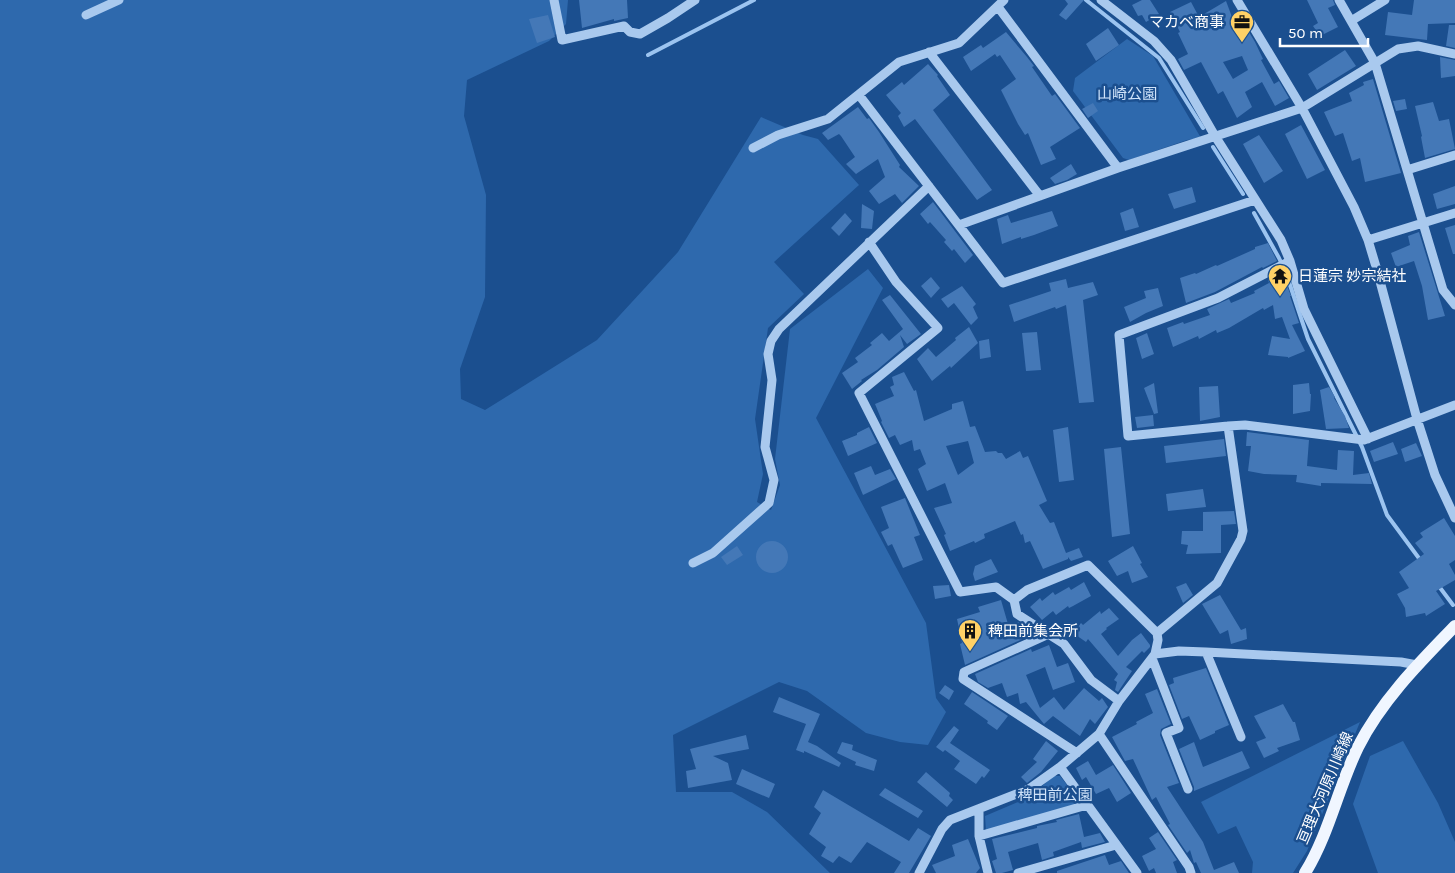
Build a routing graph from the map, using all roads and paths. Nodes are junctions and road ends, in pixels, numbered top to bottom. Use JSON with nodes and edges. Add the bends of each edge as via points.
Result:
{"nodes":[{"id":1,"x":120,"y":0,"type":"edge"},
{"id":2,"x":554,"y":0,"type":"edge"},
{"id":3,"x":695,"y":0,"type":"edge"},
{"id":4,"x":1004,"y":0,"type":"edge"},
{"id":5,"x":1237,"y":0,"type":"edge"},
{"id":6,"x":1339,"y":0,"type":"edge"},
{"id":7,"x":1384,"y":0,"type":"edge"},
{"id":8,"x":1104,"y":1,"type":"edge"},
{"id":9,"x":998,"y":7,"type":"junction"},
{"id":10,"x":86,"y":15,"type":"dead end"},
{"id":11,"x":1352,"y":21,"type":"junction"},
{"id":12,"x":929,"y":52,"type":"junction"},
{"id":13,"x":1455,"y":54,"type":"edge"},
{"id":14,"x":1375,"y":63,"type":"junction"},
{"id":15,"x":858,"y":95,"type":"junction"},
{"id":16,"x":1302,"y":108,"type":"junction"},
{"id":17,"x":1215,"y":136,"type":"junction"},
{"id":18,"x":753,"y":148,"type":"dead end"},
{"id":19,"x":1455,"y":155,"type":"edge"},
{"id":20,"x":1118,"y":168,"type":"junction"},
{"id":21,"x":1407,"y":170,"type":"junction"},
{"id":22,"x":929,"y":186,"type":"junction"},
{"id":23,"x":1040,"y":196,"type":"junction"},
{"id":24,"x":1256,"y":200,"type":"junction"},
{"id":25,"x":1455,"y":213,"type":"edge"},
{"id":26,"x":1424,"y":222,"type":"junction"},
{"id":27,"x":959,"y":225,"type":"junction"},
{"id":28,"x":1368,"y":240,"type":"junction"},
{"id":29,"x":868,"y":242,"type":"junction"},
{"id":30,"x":1285,"y":264,"type":"junction"},
{"id":31,"x":1455,"y":305,"type":"edge"},
{"id":32,"x":1455,"y":405,"type":"edge"},
{"id":33,"x":1417,"y":419,"type":"junction"},
{"id":34,"x":1228,"y":426,"type":"junction"},
{"id":35,"x":1366,"y":440,"type":"junction"},
{"id":36,"x":1455,"y":518,"type":"edge"},
{"id":37,"x":693,"y":563,"type":"dead end"},
{"id":38,"x":1014,"y":600,"type":"junction"},
{"id":39,"x":1455,"y":626,"type":"edge"},
{"id":40,"x":1157,"y":633,"type":"junction"},
{"id":41,"x":1049,"y":634,"type":"junction"},
{"id":42,"x":1206,"y":652,"type":"junction"},
{"id":43,"x":1153,"y":656,"type":"junction"},
{"id":44,"x":1417,"y":665,"type":"junction"},
{"id":45,"x":1119,"y":701,"type":"junction"},
{"id":46,"x":1100,"y":734,"type":"junction"},
{"id":47,"x":1241,"y":737,"type":"dead end"},
{"id":48,"x":1077,"y":753,"type":"junction"},
{"id":49,"x":1060,"y":768,"type":"junction"},
{"id":50,"x":1188,"y":789,"type":"dead end"},
{"id":51,"x":1087,"y":805,"type":"junction"},
{"id":52,"x":979,"y":809,"type":"junction"},
{"id":53,"x":979,"y":836,"type":"junction"},
{"id":54,"x":1116,"y":845,"type":"junction"},
{"id":55,"x":919,"y":873,"type":"edge"},
{"id":56,"x":988,"y":873,"type":"edge"},
{"id":57,"x":1018,"y":873,"type":"edge"},
{"id":58,"x":1136,"y":873,"type":"edge"},
{"id":59,"x":1191,"y":873,"type":"edge"},
{"id":60,"x":1305,"y":873,"type":"edge"}],
"edges":[{"from":1,"to":10,"type":"street"},
{"from":2,"to":3,"type":"street","via":[[562,40],[624,26],[630,32],[640,34]]},
{"from":4,"to":9,"type":"street"},
{"from":5,"to":16,"type":"street"},
{"from":6,"to":11,"type":"street"},
{"from":7,"to":11,"type":"street"},
{"from":8,"to":17,"type":"street","via":[[1164,50]]},
{"from":9,"to":12,"type":"street","via":[[959,43]]},
{"from":9,"to":20,"type":"street"},
{"from":11,"to":14,"type":"street"},
{"from":12,"to":15,"type":"street","via":[[899,62]]},
{"from":12,"to":23,"type":"street"},
{"from":13,"to":14,"type":"street","via":[[1418,46],[1398,49]]},
{"from":14,"to":16,"type":"street"},
{"from":14,"to":21,"type":"street"},
{"from":15,"to":18,"type":"street","via":[[828,119],[778,135]]},
{"from":15,"to":22,"type":"street"},
{"from":16,"to":17,"type":"street"},
{"from":16,"to":28,"type":"street","via":[[1354,206]]},
{"from":17,"to":20,"type":"street"},
{"from":17,"to":24,"type":"street"},
{"from":19,"to":21,"type":"street"},
{"from":20,"to":23,"type":"street"},
{"from":21,"to":26,"type":"street"},
{"from":22,"to":27,"type":"street"},
{"from":22,"to":29,"type":"street"},
{"from":23,"to":27,"type":"street"},
{"from":24,"to":27,"type":"street","via":[[1003,283]]},
{"from":24,"to":30,"type":"street","via":[[1281,240]]},
{"from":25,"to":26,"type":"street"},
{"from":26,"to":28,"type":"street"},
{"from":26,"to":31,"type":"street","via":[[1444,290]]},
{"from":28,"to":33,"type":"street"},
{"from":29,"to":37,"type":"street","via":[[771,340],[768,354],[772,380],[765,447],[774,480],[769,503],[713,553]]},
{"from":29,"to":38,"type":"street","via":[[896,282],[938,328],[859,393],[960,592],[996,586]]},
{"from":30,"to":34,"type":"street","via":[[1218,298],[1119,335],[1128,436]]},
{"from":30,"to":35,"type":"street"},
{"from":32,"to":33,"type":"street"},
{"from":33,"to":35,"type":"street"},
{"from":33,"to":36,"type":"street","via":[[1435,475]]},
{"from":34,"to":35,"type":"street","via":[[1246,425]]},
{"from":34,"to":40,"type":"street","via":[[1243,531],[1241,539],[1217,582]]},
{"from":38,"to":40,"type":"street","via":[[1027,590],[1088,565]]},
{"from":38,"to":41,"type":"street","via":[[1018,614]]},
{"from":39,"to":44,"type":"main road","name":"亘理大河原川崎線"},
{"from":40,"to":43,"type":"street"},
{"from":41,"to":45,"type":"street","via":[[1064,644],[1091,680]]},
{"from":41,"to":48,"type":"street","via":[[964,672],[964,679]]},
{"from":42,"to":43,"type":"street","via":[[1179,651]]},
{"from":42,"to":44,"type":"street"},
{"from":42,"to":47,"type":"street"},
{"from":43,"to":45,"type":"street"},
{"from":43,"to":50,"type":"street","via":[[1179,728],[1166,732]]},
{"from":44,"to":60,"type":"main road","name":"亘理大河原川崎線","via":[[1390,696],[1358,748]]},
{"from":45,"to":46,"type":"street"},
{"from":46,"to":48,"type":"street"},
{"from":46,"to":59,"type":"street"},
{"from":48,"to":49,"type":"street"},
{"from":49,"to":51,"type":"street"},
{"from":49,"to":52,"type":"street","via":[[1029,789]]},
{"from":51,"to":53,"type":"street"},
{"from":51,"to":54,"type":"street"},
{"from":52,"to":53,"type":"street"},
{"from":52,"to":55,"type":"street","via":[[950,820]]},
{"from":53,"to":56,"type":"street"},
{"from":54,"to":57,"type":"street"},
{"from":54,"to":58,"type":"street"}]}
